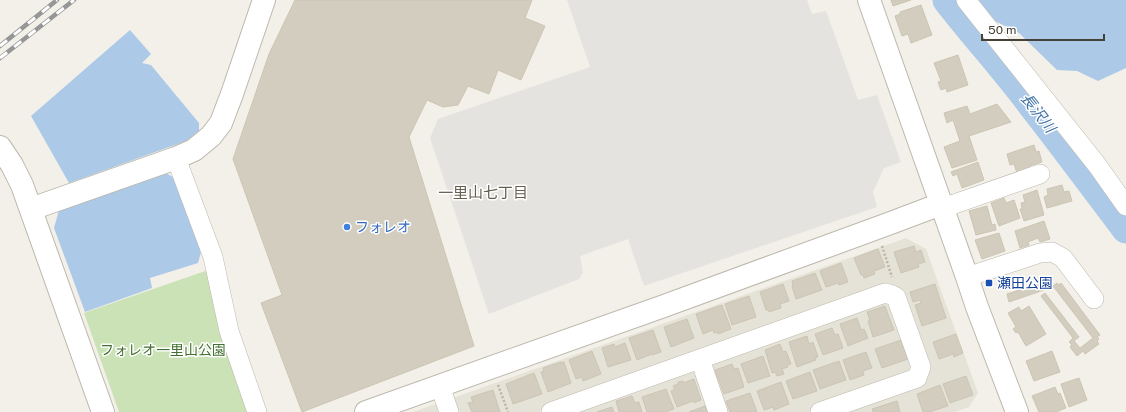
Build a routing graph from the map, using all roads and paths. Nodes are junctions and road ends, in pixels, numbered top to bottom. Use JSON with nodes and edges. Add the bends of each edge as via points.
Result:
{"nodes":[{"id":1,"x":264,"y":0,"type":"edge"},
{"id":2,"x":869,"y":0,"type":"edge"},
{"id":3,"x":966,"y":0,"type":"edge"},
{"id":4,"x":0,"y":147,"type":"edge"},
{"id":5,"x":176,"y":158,"type":"junction"},
{"id":6,"x":1040,"y":174,"type":"dead end"},
{"id":7,"x":942,"y":206,"type":"junction"},
{"id":8,"x":1126,"y":206,"type":"edge"},
{"id":9,"x":31,"y":209,"type":"junction"},
{"id":10,"x":876,"y":228,"type":"junction"},
{"id":11,"x":967,"y":277,"type":"junction"},
{"id":12,"x":892,"y":295,"type":"junction"},
{"id":13,"x":1094,"y":299,"type":"dead end"},
{"id":14,"x":700,"y":359,"type":"junction"},
{"id":15,"x":492,"y":367,"type":"junction"},
{"id":16,"x":440,"y":386,"type":"junction"},
{"id":17,"x":1012,"y":411,"type":"edge"},
{"id":18,"x":103,"y":412,"type":"edge"},
{"id":19,"x":258,"y":412,"type":"edge"},
{"id":20,"x":366,"y":412,"type":"edge"},
{"id":21,"x":449,"y":412,"type":"edge"},
{"id":22,"x":508,"y":412,"type":"edge"},
{"id":23,"x":551,"y":412,"type":"edge"},
{"id":24,"x":718,"y":412,"type":"edge"},
{"id":25,"x":820,"y":412,"type":"edge"}],
"edges":[{"from":1,"to":5,"type":"street","via":[[221,123],[211,136],[194,150]]},
{"from":2,"to":7,"type":"street"},
{"from":3,"to":8,"type":"street","via":[[1097,165]]},
{"from":4,"to":9,"type":"street","via":[[22,184]]},
{"from":5,"to":9,"type":"street"},
{"from":5,"to":19,"type":"street","via":[[213,257],[229,331]]},
{"from":6,"to":7,"type":"street"},
{"from":7,"to":10,"type":"street"},
{"from":7,"to":11,"type":"street"},
{"from":9,"to":18,"type":"street"},
{"from":10,"to":12,"type":"path","via":[[894,283]]},
{"from":10,"to":15,"type":"street"},
{"from":11,"to":13,"type":"street","via":[[1040,253],[1052,252],[1063,258]]},
{"from":11,"to":17,"type":"street"},
{"from":12,"to":14,"type":"street","via":[[886,293]]},
{"from":12,"to":25,"type":"street","via":[[896,297],[921,367],[917,378]]},
{"from":14,"to":23,"type":"street"},
{"from":14,"to":24,"type":"street"},
{"from":15,"to":16,"type":"street"},
{"from":15,"to":22,"type":"path"},
{"from":16,"to":20,"type":"street"},
{"from":16,"to":21,"type":"street"}]}
